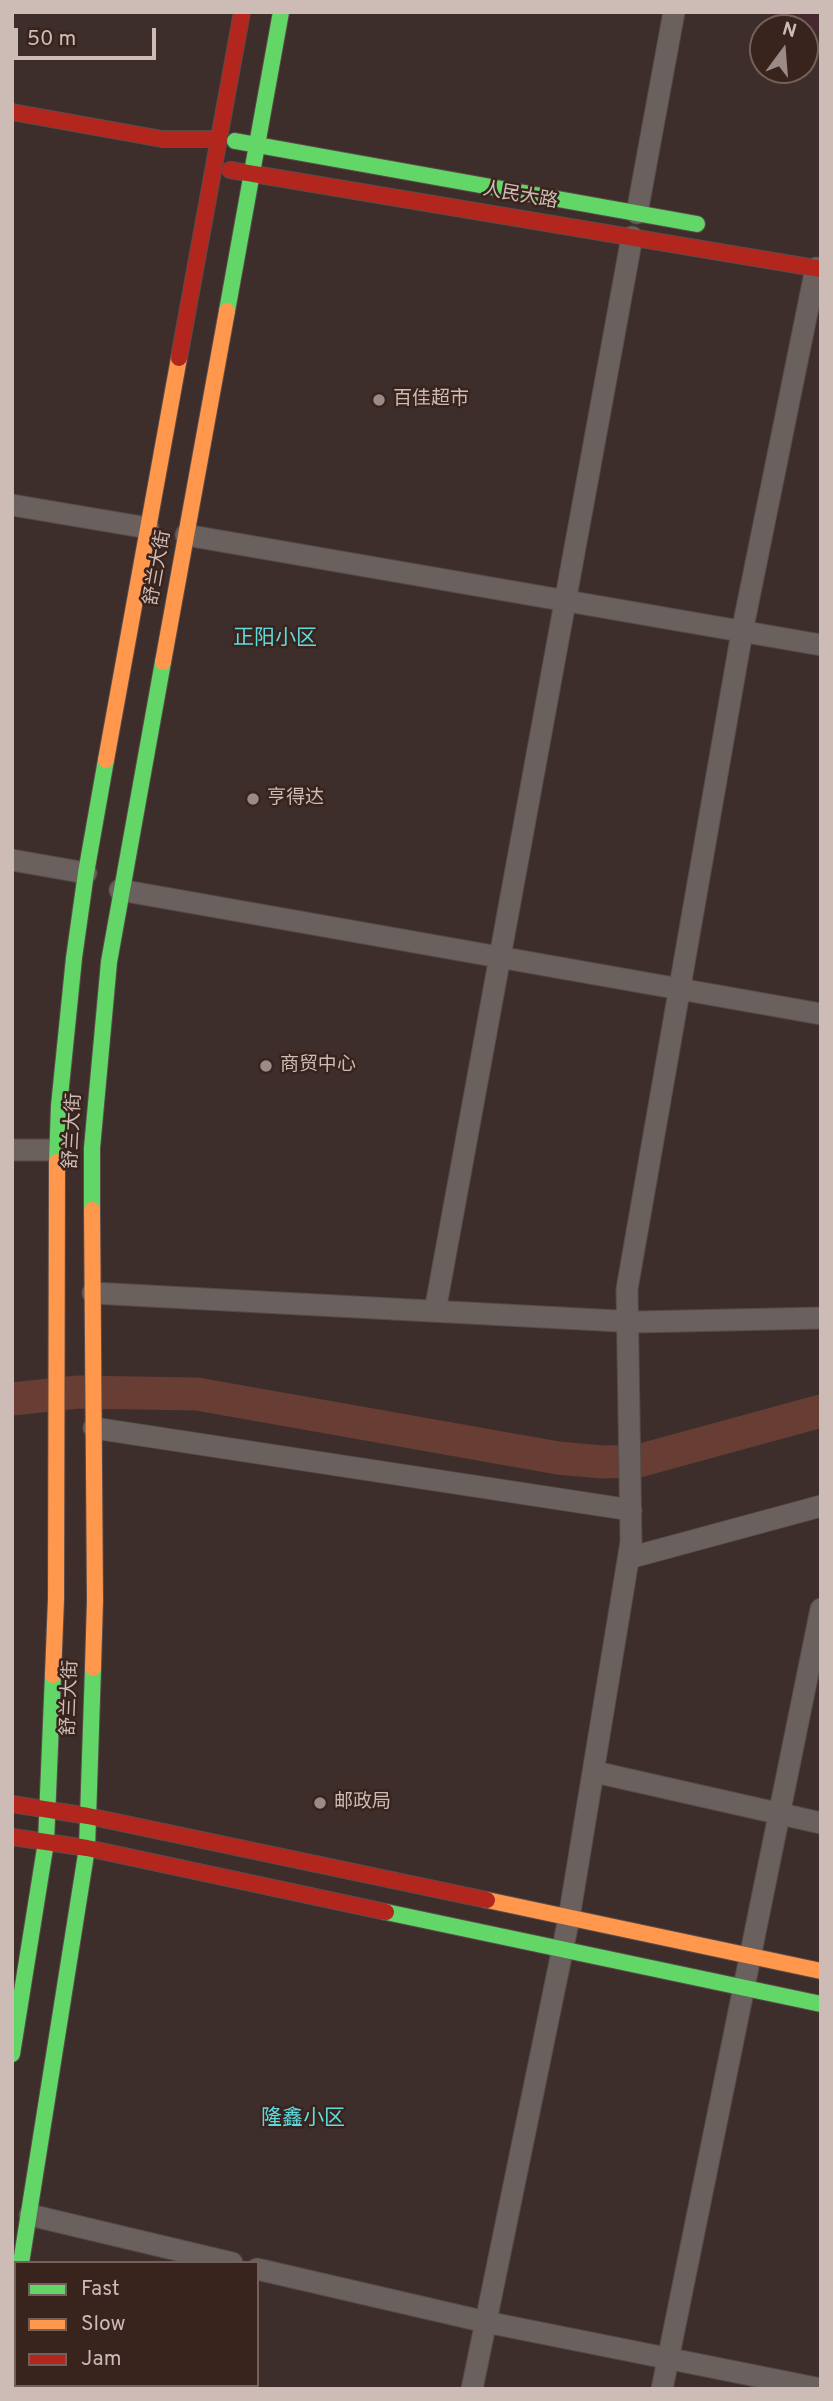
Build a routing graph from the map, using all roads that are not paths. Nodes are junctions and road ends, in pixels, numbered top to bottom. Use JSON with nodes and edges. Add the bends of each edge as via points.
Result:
{"nodes":[{"id":1,"x":242,"y":12,"type":"edge"},
{"id":2,"x":281,"y":12,"type":"edge"},
{"id":3,"x":674,"y":12,"type":"edge"},
{"id":4,"x":12,"y":111,"type":"edge"},
{"id":5,"x":162,"y":139,"type":"junction"},
{"id":6,"x":219,"y":139,"type":"junction"},
{"id":7,"x":257,"y":145,"type":"junction"},
{"id":8,"x":203,"y":161,"type":"junction"},
{"id":9,"x":252,"y":174,"type":"junction"},
{"id":10,"x":637,"y":213,"type":"junction"},
{"id":11,"x":717,"y":228,"type":"dead end"},
{"id":12,"x":632,"y":237,"type":"junction"},
{"id":13,"x":818,"y":269,"type":"edge"},
{"id":14,"x":12,"y":505,"type":"edge"},
{"id":15,"x":148,"y":528,"type":"junction"},
{"id":16,"x":186,"y":535,"type":"junction"},
{"id":17,"x":565,"y":601,"type":"junction"},
{"id":18,"x":742,"y":632,"type":"junction"},
{"id":19,"x":821,"y":645,"type":"edge"},
{"id":20,"x":12,"y":860,"type":"edge"},
{"id":21,"x":86,"y":873,"type":"junction"},
{"id":22,"x":120,"y":890,"type":"junction"},
{"id":23,"x":500,"y":957,"type":"junction"},
{"id":24,"x":680,"y":989,"type":"junction"},
{"id":25,"x":821,"y":1014,"type":"edge"},
{"id":26,"x":12,"y":1150,"type":"edge"},
{"id":27,"x":57,"y":1150,"type":"junction"},
{"id":28,"x":93,"y":1293,"type":"junction"},
{"id":29,"x":435,"y":1311,"type":"junction"},
{"id":30,"x":821,"y":1318,"type":"edge"},
{"id":31,"x":628,"y":1321,"type":"junction"},
{"id":32,"x":94,"y":1427,"type":"junction"},
{"id":33,"x":821,"y":1506,"type":"edge"},
{"id":34,"x":631,"y":1507,"type":"junction"},
{"id":35,"x":629,"y":1558,"type":"junction"},
{"id":36,"x":821,"y":1609,"type":"edge"},
{"id":37,"x":595,"y":1772,"type":"junction"},
{"id":38,"x":12,"y":1804,"type":"edge"},
{"id":39,"x":48,"y":1810,"type":"junction"},
{"id":40,"x":780,"y":1814,"type":"junction"},
{"id":41,"x":88,"y":1816,"type":"junction"},
{"id":42,"x":821,"y":1823,"type":"edge"},
{"id":43,"x":12,"y":1837,"type":"edge"},
{"id":44,"x":46,"y":1842,"type":"junction"},
{"id":45,"x":86,"y":1848,"type":"junction"},
{"id":46,"x":569,"y":1918,"type":"junction"},
{"id":47,"x":563,"y":1949,"type":"junction"},
{"id":48,"x":751,"y":1956,"type":"junction"},
{"id":49,"x":821,"y":1971,"type":"edge"},
{"id":50,"x":745,"y":1988,"type":"junction"},
{"id":51,"x":821,"y":2004,"type":"edge"},
{"id":52,"x":12,"y":2054,"type":"edge"},
{"id":53,"x":30,"y":2216,"type":"junction"},
{"id":54,"x":21,"y":2261,"type":"edge"},
{"id":55,"x":223,"y":2261,"type":"edge"},
{"id":56,"x":259,"y":2269,"type":"edge"},
{"id":57,"x":486,"y":2322,"type":"junction"},
{"id":58,"x":668,"y":2358,"type":"junction"},
{"id":59,"x":472,"y":2389,"type":"edge"},
{"id":60,"x":662,"y":2389,"type":"edge"},
{"id":61,"x":821,"y":2389,"type":"edge"}],
"edges":[{"from":1,"to":6,"type":"main road","name":"舒兰大街"},
{"from":2,"to":7,"type":"main road","name":"舒兰大街"},
{"from":3,"to":10,"type":"street"},
{"from":4,"to":5,"type":"main road"},
{"from":5,"to":6,"type":"main road","name":"人民大路"},
{"from":5,"to":8,"type":"main road","name":"人民大路"},
{"from":6,"to":7,"type":"main road","name":"人民大路"},
{"from":6,"to":8,"type":"main road","name":"舒兰大街"},
{"from":7,"to":9,"type":"main road","name":"舒兰大街"},
{"from":7,"to":10,"type":"main road","name":"人民大路"},
{"from":8,"to":9,"type":"main road","name":"人民大路"},
{"from":8,"to":15,"type":"main road","name":"舒兰大街"},
{"from":9,"to":12,"type":"main road","name":"人民大路"},
{"from":9,"to":16,"type":"main road","name":"舒兰大街"},
{"from":10,"to":11,"type":"main road","name":"人民大路"},
{"from":12,"to":13,"type":"main road","name":"人民大路"},
{"from":12,"to":17,"type":"street"},
{"from":13,"to":18,"type":"street"},
{"from":14,"to":15,"type":"street"},
{"from":15,"to":21,"type":"main road","name":"舒兰大街"},
{"from":16,"to":17,"type":"street"},
{"from":16,"to":22,"type":"main road","name":"舒兰大街"},
{"from":17,"to":18,"type":"street"},
{"from":17,"to":23,"type":"street"},
{"from":18,"to":19,"type":"street"},
{"from":18,"to":24,"type":"street"},
{"from":20,"to":21,"type":"street"},
{"from":21,"to":27,"type":"main road","name":"舒兰大街"},
{"from":22,"to":23,"type":"street"},
{"from":22,"to":28,"type":"main road","name":"舒兰大街","via":[[92,1149]]},
{"from":23,"to":24,"type":"street"},
{"from":23,"to":29,"type":"street"},
{"from":24,"to":25,"type":"street"},
{"from":24,"to":31,"type":"street","via":[[627,1289]]},
{"from":26,"to":27,"type":"street"},
{"from":27,"to":39,"type":"main road","name":"舒兰大街","via":[[56,1599]]},
{"from":28,"to":29,"type":"street"},
{"from":28,"to":32,"type":"main road","name":"舒兰大街"},
{"from":29,"to":31,"type":"street"},
{"from":30,"to":31,"type":"street"},
{"from":31,"to":34,"type":"street"},
{"from":32,"to":34,"type":"street"},
{"from":32,"to":41,"type":"main road","name":"舒兰大街","via":[[95,1600]]},
{"from":33,"to":35,"type":"street"},
{"from":34,"to":35,"type":"street"},
{"from":35,"to":37,"type":"street"},
{"from":36,"to":40,"type":"street"},
{"from":37,"to":40,"type":"street"},
{"from":37,"to":46,"type":"street"},
{"from":38,"to":39,"type":"main road"},
{"from":39,"to":41,"type":"main road"},
{"from":39,"to":44,"type":"main road","name":"舒兰大街"},
{"from":40,"to":42,"type":"street"},
{"from":40,"to":48,"type":"street"},
{"from":41,"to":45,"type":"main road","name":"舒兰大街"},
{"from":41,"to":46,"type":"main road"},
{"from":43,"to":44,"type":"main road"},
{"from":44,"to":45,"type":"main road"},
{"from":44,"to":52,"type":"main road","name":"舒兰大街"},
{"from":45,"to":47,"type":"main road"},
{"from":45,"to":53,"type":"main road","name":"舒兰大街"},
{"from":46,"to":47,"type":"street"},
{"from":46,"to":48,"type":"main road"},
{"from":47,"to":50,"type":"main road"},
{"from":47,"to":57,"type":"street"},
{"from":48,"to":49,"type":"main road"},
{"from":48,"to":50,"type":"street"},
{"from":50,"to":51,"type":"main road"},
{"from":50,"to":58,"type":"street"},
{"from":53,"to":54,"type":"main road","name":"舒兰大街"},
{"from":53,"to":55,"type":"street"},
{"from":56,"to":57,"type":"street"},
{"from":57,"to":58,"type":"street"},
{"from":57,"to":59,"type":"street"},
{"from":58,"to":60,"type":"street"},
{"from":58,"to":61,"type":"street"}]}
